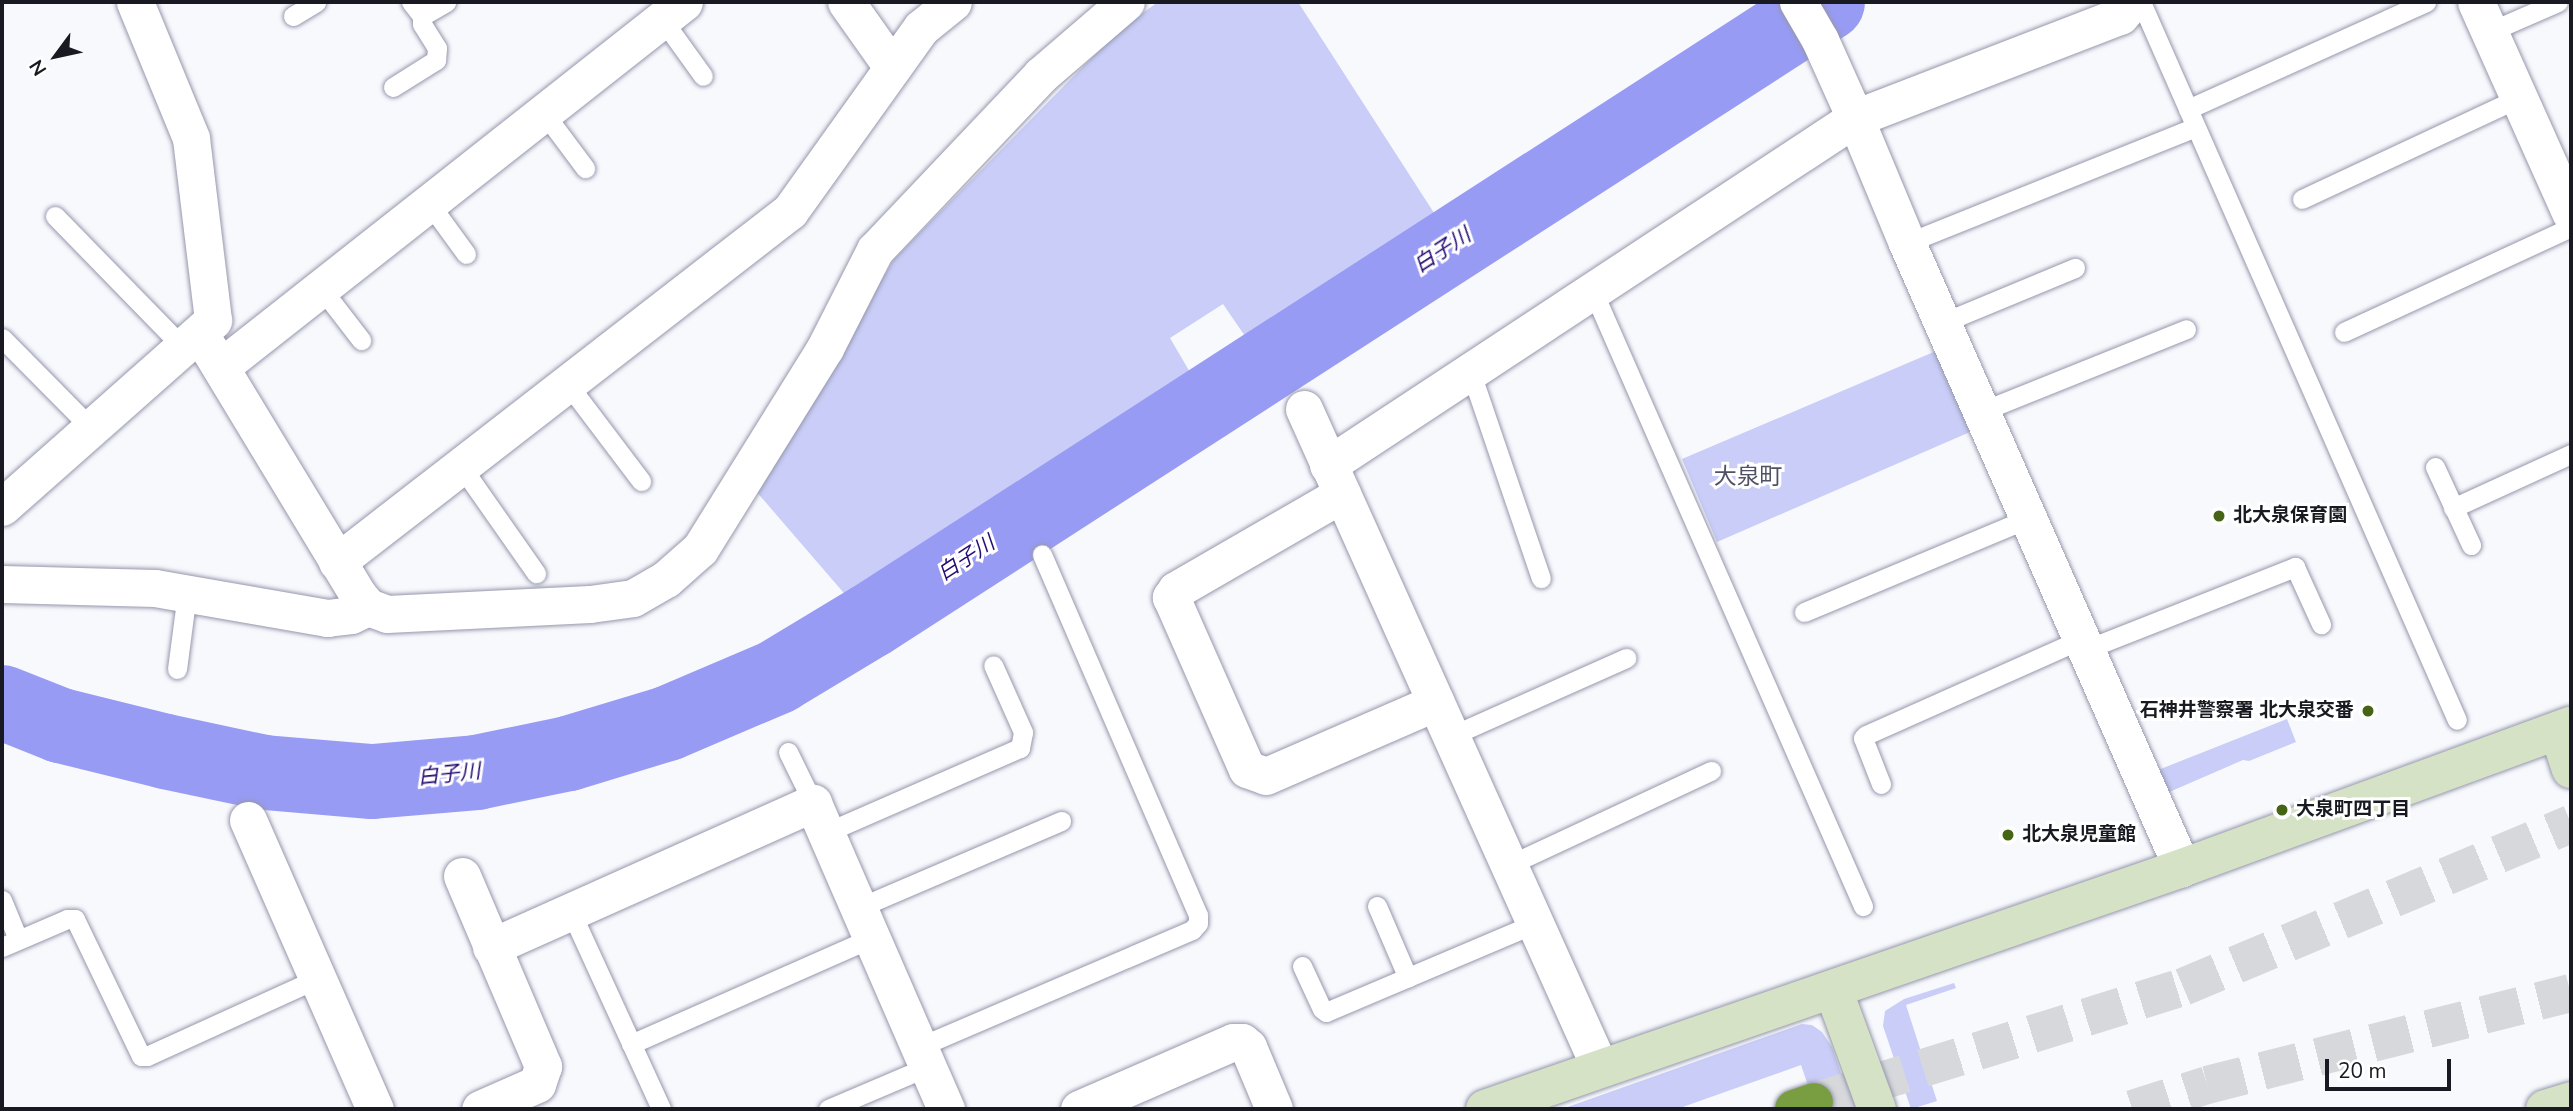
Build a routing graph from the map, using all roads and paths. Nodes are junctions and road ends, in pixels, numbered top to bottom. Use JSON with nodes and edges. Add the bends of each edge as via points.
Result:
{"nodes":[{"id":1,"x":135,"y":2,"type":"edge"},
{"id":2,"x":316,"y":2,"type":"edge"},
{"id":3,"x":446,"y":2,"type":"edge"},
{"id":4,"x":846,"y":2,"type":"edge"},
{"id":5,"x":953,"y":2,"type":"edge"},
{"id":6,"x":1126,"y":2,"type":"edge"},
{"id":7,"x":1798,"y":2,"type":"edge"},
{"id":8,"x":2132,"y":2,"type":"edge"},
{"id":9,"x":2141,"y":2,"type":"edge"},
{"id":10,"x":2426,"y":2,"type":"edge"},
{"id":11,"x":2558,"y":2,"type":"edge"},
{"id":12,"x":417,"y":9,"type":"edge"},
{"id":13,"x":673,"y":10,"type":"edge"},
{"id":14,"x":293,"y":16,"type":"dead end"},
{"id":15,"x":2483,"y":17,"type":"edge"},
{"id":16,"x":892,"y":67,"type":"junction"},
{"id":17,"x":703,"y":76,"type":"dead end"},
{"id":18,"x":393,"y":88,"type":"dead end"},
{"id":19,"x":2519,"y":98,"type":"junction"},
{"id":20,"x":544,"y":113,"type":"junction"},
{"id":21,"x":1855,"y":118,"type":"junction"},
{"id":22,"x":2191,"y":118,"type":"junction"},
{"id":23,"x":585,"y":168,"type":"dead end"},
{"id":24,"x":2302,"y":200,"type":"dead end"},
{"id":25,"x":429,"y":203,"type":"junction"},
{"id":26,"x":2571,"y":214,"type":"edge"},
{"id":27,"x":55,"y":216,"type":"dead end"},
{"id":28,"x":2571,"y":228,"type":"edge"},
{"id":29,"x":1907,"y":243,"type":"junction"},
{"id":30,"x":466,"y":254,"type":"dead end"},
{"id":31,"x":2075,"y":268,"type":"dead end"},
{"id":32,"x":321,"y":288,"type":"junction"},
{"id":33,"x":1592,"y":289,"type":"junction"},
{"id":34,"x":1942,"y":323,"type":"junction"},
{"id":35,"x":2186,"y":329,"type":"dead end"},
{"id":36,"x":2344,"y":332,"type":"dead end"},
{"id":37,"x":2,"y":338,"type":"edge"},
{"id":38,"x":361,"y":340,"type":"dead end"},
{"id":39,"x":192,"y":341,"type":"junction"},
{"id":40,"x":222,"y":366,"type":"junction"},
{"id":41,"x":1470,"y":370,"type":"junction"},
{"id":42,"x":567,"y":383,"type":"junction"},
{"id":43,"x":1304,"y":409,"type":"dead end"},
{"id":44,"x":1980,"y":412,"type":"junction"},
{"id":45,"x":90,"y":427,"type":"junction"},
{"id":46,"x":2571,"y":454,"type":"edge"},
{"id":47,"x":461,"y":466,"type":"junction"},
{"id":48,"x":2435,"y":467,"type":"dead end"},
{"id":49,"x":1335,"y":479,"type":"junction"},
{"id":50,"x":641,"y":481,"type":"dead end"},
{"id":51,"x":2,"y":507,"type":"edge"},
{"id":52,"x":2453,"y":508,"type":"junction"},
{"id":53,"x":2029,"y":518,"type":"junction"},
{"id":54,"x":2471,"y":545,"type":"dead end"},
{"id":55,"x":1042,"y":554,"type":"dead end"},
{"id":56,"x":337,"y":562,"type":"junction"},
{"id":57,"x":536,"y":573,"type":"dead end"},
{"id":58,"x":1541,"y":578,"type":"dead end"},
{"id":59,"x":2,"y":584,"type":"edge"},
{"id":60,"x":187,"y":593,"type":"junction"},
{"id":61,"x":368,"y":607,"type":"junction"},
{"id":62,"x":1804,"y":612,"type":"dead end"},
{"id":63,"x":2321,"y":624,"type":"dead end"},
{"id":64,"x":2085,"y":644,"type":"junction"},
{"id":65,"x":1626,"y":658,"type":"dead end"},
{"id":66,"x":993,"y":665,"type":"dead end"},
{"id":67,"x":177,"y":669,"type":"dead end"},
{"id":68,"x":1436,"y":702,"type":"junction"},
{"id":69,"x":2456,"y":720,"type":"dead end"},
{"id":70,"x":2565,"y":730,"type":"edge"},
{"id":71,"x":1451,"y":736,"type":"junction"},
{"id":72,"x":788,"y":752,"type":"dead end"},
{"id":73,"x":2571,"y":769,"type":"edge"},
{"id":74,"x":1711,"y":771,"type":"dead end"},
{"id":75,"x":1881,"y":784,"type":"dead end"},
{"id":76,"x":819,"y":818,"type":"junction"},
{"id":77,"x":248,"y":820,"type":"dead end"},
{"id":78,"x":1061,"y":821,"type":"dead end"},
{"id":79,"x":1509,"y":865,"type":"junction"},
{"id":80,"x":2182,"y":868,"type":"junction"},
{"id":81,"x":462,"y":876,"type":"dead end"},
{"id":82,"x":2,"y":900,"type":"edge"},
{"id":83,"x":1377,"y":906,"type":"dead end"},
{"id":84,"x":1863,"y":906,"type":"dead end"},
{"id":85,"x":571,"y":912,"type":"junction"},
{"id":86,"x":864,"y":923,"type":"junction"},
{"id":87,"x":1535,"y":923,"type":"junction"},
{"id":88,"x":10,"y":943,"type":"edge"},
{"id":89,"x":491,"y":947,"type":"junction"},
{"id":90,"x":1302,"y":966,"type":"dead end"},
{"id":91,"x":318,"y":978,"type":"junction"},
{"id":92,"x":1408,"y":978,"type":"junction"},
{"id":93,"x":1833,"y":989,"type":"junction"},
{"id":94,"x":631,"y":1044,"type":"junction"},
{"id":95,"x":923,"y":1057,"type":"junction"},
{"id":96,"x":1601,"y":1068,"type":"junction"},
{"id":97,"x":2571,"y":1101,"type":"edge"},
{"id":98,"x":365,"y":1106,"type":"edge"},
{"id":99,"x":480,"y":1109,"type":"edge"},
{"id":100,"x":661,"y":1109,"type":"edge"},
{"id":101,"x":828,"y":1109,"type":"edge"},
{"id":102,"x":946,"y":1109,"type":"edge"},
{"id":103,"x":1079,"y":1109,"type":"edge"},
{"id":104,"x":1274,"y":1109,"type":"edge"},
{"id":105,"x":1485,"y":1109,"type":"edge"},
{"id":106,"x":1877,"y":1109,"type":"edge"},
{"id":107,"x":2545,"y":1109,"type":"edge"}],
"edges":[{"from":1,"to":39,"type":"street","via":[[191,138],[213,320]]},
{"from":2,"to":14,"type":"lane"},
{"from":3,"to":12,"type":"lane"},
{"from":4,"to":16,"type":"street"},
{"from":5,"to":16,"type":"street","via":[[921,28]]},
{"from":6,"to":61,"type":"street","via":[[1041,75],[875,250],[825,348],[707,537],[666,579],[633,598],[590,604],[387,614]]},
{"from":7,"to":21,"type":"street"},
{"from":8,"to":21,"type":"street","via":[[2120,16]]},
{"from":9,"to":22,"type":"lane"},
{"from":10,"to":22,"type":"lane"},
{"from":11,"to":15,"type":"lane"},
{"from":12,"to":18,"type":"lane","via":[[437,48],[436,60]]},
{"from":13,"to":17,"type":"lane"},
{"from":13,"to":20,"type":"street"},
{"from":15,"to":19,"type":"street"},
{"from":16,"to":42,"type":"street","via":[[790,212]]},
{"from":19,"to":24,"type":"lane"},
{"from":19,"to":26,"type":"street"},
{"from":20,"to":23,"type":"lane"},
{"from":20,"to":25,"type":"street"},
{"from":21,"to":29,"type":"street"},
{"from":21,"to":33,"type":"street"},
{"from":22,"to":29,"type":"lane"},
{"from":22,"to":69,"type":"lane"},
{"from":25,"to":30,"type":"lane"},
{"from":25,"to":32,"type":"street"},
{"from":27,"to":39,"type":"lane"},
{"from":28,"to":36,"type":"lane"},
{"from":29,"to":34,"type":"street"},
{"from":31,"to":34,"type":"lane"},
{"from":32,"to":38,"type":"lane"},
{"from":32,"to":40,"type":"street"},
{"from":33,"to":41,"type":"street"},
{"from":33,"to":84,"type":"lane"},
{"from":34,"to":44,"type":"street"},
{"from":35,"to":44,"type":"lane"},
{"from":37,"to":45,"type":"lane"},
{"from":39,"to":40,"type":"street"},
{"from":39,"to":45,"type":"street"},
{"from":40,"to":56,"type":"street"},
{"from":41,"to":49,"type":"street"},
{"from":41,"to":58,"type":"lane"},
{"from":42,"to":47,"type":"street"},
{"from":42,"to":50,"type":"lane"},
{"from":43,"to":49,"type":"street"},
{"from":44,"to":53,"type":"street"},
{"from":45,"to":51,"type":"street"},
{"from":46,"to":52,"type":"lane"},
{"from":47,"to":56,"type":"street"},
{"from":47,"to":57,"type":"lane"},
{"from":48,"to":52,"type":"lane"},
{"from":49,"to":68,"type":"street"},
{"from":49,"to":68,"type":"street","via":[[1171,597],[1247,769],[1266,776]]},
{"from":52,"to":54,"type":"lane"},
{"from":53,"to":62,"type":"lane"},
{"from":53,"to":64,"type":"street"},
{"from":55,"to":95,"type":"lane","via":[[1198,923],[1192,930]]},
{"from":56,"to":61,"type":"street"},
{"from":59,"to":60,"type":"street"},
{"from":60,"to":61,"type":"street","via":[[327,618]]},
{"from":60,"to":67,"type":"lane"},
{"from":63,"to":64,"type":"lane","via":[[2295,567]]},
{"from":64,"to":75,"type":"lane","via":[[1866,735],[1863,738]]},
{"from":64,"to":80,"type":"street"},
{"from":65,"to":71,"type":"lane"},
{"from":66,"to":76,"type":"lane","via":[[1023,732],[1020,748]]},
{"from":68,"to":71,"type":"street"},
{"from":70,"to":73,"type":"street"},
{"from":70,"to":80,"type":"street"},
{"from":71,"to":79,"type":"street"},
{"from":72,"to":76,"type":"lane"},
{"from":74,"to":79,"type":"lane"},
{"from":76,"to":85,"type":"street"},
{"from":76,"to":86,"type":"street"},
{"from":77,"to":91,"type":"street"},
{"from":78,"to":86,"type":"lane"},
{"from":79,"to":87,"type":"street"},
{"from":80,"to":93,"type":"street"},
{"from":81,"to":89,"type":"street"},
{"from":82,"to":88,"type":"lane"},
{"from":83,"to":92,"type":"lane"},
{"from":85,"to":89,"type":"street"},
{"from":85,"to":94,"type":"lane"},
{"from":86,"to":94,"type":"lane"},
{"from":86,"to":95,"type":"street"},
{"from":87,"to":92,"type":"lane"},
{"from":87,"to":96,"type":"street"},
{"from":88,"to":91,"type":"lane","via":[[75,919],[141,1056]]},
{"from":89,"to":99,"type":"street","via":[[542,1066],[537,1084]]},
{"from":90,"to":92,"type":"lane","via":[[1326,1012]]},
{"from":91,"to":98,"type":"street"},
{"from":93,"to":96,"type":"street"},
{"from":93,"to":106,"type":"street"},
{"from":94,"to":100,"type":"lane"},
{"from":95,"to":101,"type":"lane"},
{"from":95,"to":102,"type":"street"},
{"from":96,"to":105,"type":"street"},
{"from":97,"to":107,"type":"street"},
{"from":103,"to":104,"type":"street","via":[[1233,1042],[1248,1047]]}]}
